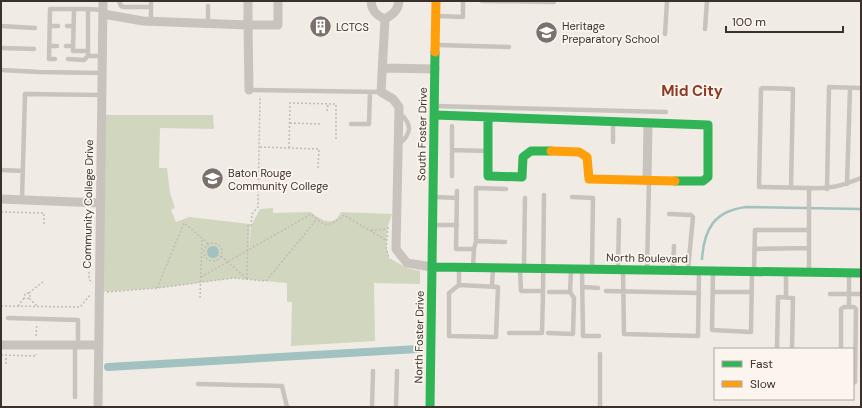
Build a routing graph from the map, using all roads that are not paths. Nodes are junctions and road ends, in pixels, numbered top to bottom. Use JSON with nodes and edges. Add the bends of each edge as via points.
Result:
{"nodes":[{"id":1,"x":119,"y":1,"type":"edge"},
{"id":2,"x":151,"y":1,"type":"edge"},
{"id":3,"x":248,"y":1,"type":"edge"},
{"id":4,"x":278,"y":1,"type":"edge"},
{"id":5,"x":371,"y":1,"type":"edge"},
{"id":6,"x":399,"y":1,"type":"edge"},
{"id":7,"x":436,"y":1,"type":"edge"},
{"id":8,"x":463,"y":1,"type":"edge"},
{"id":9,"x":482,"y":1,"type":"edge"},
{"id":10,"x":554,"y":1,"type":"edge"},
{"id":11,"x":666,"y":1,"type":"edge"},
{"id":12,"x":707,"y":1,"type":"edge"},
{"id":13,"x":530,"y":2,"type":"edge"},
{"id":14,"x":208,"y":6,"type":"dead end"},
{"id":15,"x":151,"y":7,"type":"junction"},
{"id":16,"x":103,"y":8,"type":"edge"},
{"id":17,"x":74,"y":9,"type":"junction"},
{"id":18,"x":88,"y":10,"type":"junction"},
{"id":19,"x":436,"y":16,"type":"junction"},
{"id":20,"x":385,"y":19,"type":"junction"},
{"id":21,"x":151,"y":22,"type":"junction"},
{"id":22,"x":208,"y":24,"type":"junction"},
{"id":23,"x":248,"y":25,"type":"junction"},
{"id":24,"x":1,"y":26,"type":"edge"},
{"id":25,"x":50,"y":26,"type":"junction"},
{"id":26,"x":58,"y":26,"type":"dead end"},
{"id":27,"x":67,"y":26,"type":"dead end"},
{"id":28,"x":74,"y":26,"type":"junction"},
{"id":29,"x":35,"y":28,"type":"dead end"},
{"id":30,"x":705,"y":29,"type":"dead end"},
{"id":31,"x":665,"y":34,"type":"dead end"},
{"id":32,"x":436,"y":45,"type":"junction"},
{"id":33,"x":49,"y":46,"type":"junction"},
{"id":34,"x":58,"y":46,"type":"dead end"},
{"id":35,"x":66,"y":46,"type":"dead end"},
{"id":36,"x":73,"y":46,"type":"junction"},
{"id":37,"x":510,"y":47,"type":"dead end"},
{"id":38,"x":1,"y":48,"type":"edge"},
{"id":39,"x":34,"y":49,"type":"dead end"},
{"id":40,"x":88,"y":54,"type":"junction"},
{"id":41,"x":102,"y":56,"type":"junction"},
{"id":42,"x":56,"y":59,"type":"dead end"},
{"id":43,"x":68,"y":59,"type":"dead end"},
{"id":44,"x":383,"y":68,"type":"junction"},
{"id":45,"x":435,"y":69,"type":"junction"},
{"id":46,"x":1,"y":70,"type":"edge"},
{"id":47,"x":102,"y":73,"type":"junction"},
{"id":48,"x":850,"y":88,"type":"junction"},
{"id":49,"x":861,"y":88,"type":"edge"},
{"id":50,"x":249,"y":90,"type":"joint"},
{"id":51,"x":370,"y":92,"type":"junction"},
{"id":52,"x":381,"y":92,"type":"junction"},
{"id":53,"x":102,"y":95,"type":"junction"},
{"id":54,"x":434,"y":110,"type":"junction"},
{"id":55,"x":666,"y":112,"type":"dead end"},
{"id":56,"x":488,"y":117,"type":"junction"},
{"id":57,"x":613,"y":121,"type":"junction"},
{"id":58,"x":648,"y":123,"type":"junction"},
{"id":59,"x":351,"y":124,"type":"dead end"},
{"id":60,"x":452,"y":126,"type":"dead end"},
{"id":61,"x":613,"y":142,"type":"dead end"},
{"id":62,"x":452,"y":150,"type":"junction"},
{"id":63,"x":488,"y":152,"type":"junction"},
{"id":64,"x":1,"y":170,"type":"edge"},
{"id":65,"x":23,"y":171,"type":"junction"},
{"id":66,"x":452,"y":176,"type":"dead end"},
{"id":67,"x":861,"y":178,"type":"edge"},
{"id":68,"x":648,"y":180,"type":"junction"},
{"id":69,"x":847,"y":184,"type":"junction"},
{"id":70,"x":791,"y":188,"type":"junction"},
{"id":71,"x":809,"y":188,"type":"junction"},
{"id":72,"x":506,"y":189,"type":"dead end"},
{"id":73,"x":827,"y":189,"type":"junction"},
{"id":74,"x":457,"y":191,"type":"dead end"},
{"id":75,"x":544,"y":195,"type":"dead end"},
{"id":76,"x":433,"y":197,"type":"junction"},
{"id":77,"x":572,"y":197,"type":"dead end"},
{"id":78,"x":457,"y":198,"type":"junction"},
{"id":79,"x":524,"y":198,"type":"dead end"},
{"id":80,"x":1,"y":199,"type":"edge"},
{"id":81,"x":22,"y":199,"type":"junction"},
{"id":82,"x":100,"y":203,"type":"junction"},
{"id":83,"x":669,"y":214,"type":"dead end"},
{"id":84,"x":619,"y":220,"type":"dead end"},
{"id":85,"x":433,"y":225,"type":"junction"},
{"id":86,"x":457,"y":225,"type":"junction"},
{"id":87,"x":809,"y":230,"type":"junction"},
{"id":88,"x":476,"y":241,"type":"junction"},
{"id":89,"x":505,"y":242,"type":"dead end"},
{"id":90,"x":674,"y":246,"type":"dead end"},
{"id":91,"x":809,"y":248,"type":"junction"},
{"id":92,"x":474,"y":249,"type":"junction"},
{"id":93,"x":755,"y":249,"type":"junction"},
{"id":94,"x":432,"y":267,"type":"junction"},
{"id":95,"x":459,"y":267,"type":"junction"},
{"id":96,"x":473,"y":268,"type":"junction"},
{"id":97,"x":493,"y":268,"type":"junction"},
{"id":98,"x":522,"y":268,"type":"junction"},
{"id":99,"x":542,"y":268,"type":"junction"},
{"id":100,"x":571,"y":269,"type":"junction"},
{"id":101,"x":587,"y":269,"type":"junction"},
{"id":102,"x":621,"y":270,"type":"junction"},
{"id":103,"x":647,"y":270,"type":"junction"},
{"id":104,"x":673,"y":270,"type":"junction"},
{"id":105,"x":688,"y":271,"type":"junction"},
{"id":106,"x":699,"y":271,"type":"junction"},
{"id":107,"x":713,"y":271,"type":"junction"},
{"id":108,"x":753,"y":272,"type":"junction"},
{"id":109,"x":786,"y":272,"type":"junction"},
{"id":110,"x":809,"y":272,"type":"junction"},
{"id":111,"x":849,"y":273,"type":"junction"},
{"id":112,"x":861,"y":273,"type":"edge"},
{"id":113,"x":459,"y":285,"type":"junction"},
{"id":114,"x":492,"y":286,"type":"junction"},
{"id":115,"x":582,"y":288,"type":"junction"},
{"id":116,"x":598,"y":288,"type":"dead end"},
{"id":117,"x":542,"y":291,"type":"junction"},
{"id":118,"x":549,"y":292,"type":"dead end"},
{"id":119,"x":570,"y":292,"type":"junction"},
{"id":120,"x":606,"y":292,"type":"dead end"},
{"id":121,"x":623,"y":292,"type":"junction"},
{"id":122,"x":713,"y":292,"type":"junction"},
{"id":123,"x":752,"y":292,"type":"junction"},
{"id":124,"x":699,"y":293,"type":"junction"},
{"id":125,"x":830,"y":294,"type":"dead end"},
{"id":126,"x":849,"y":294,"type":"junction"},
{"id":127,"x":861,"y":294,"type":"edge"},
{"id":128,"x":786,"y":298,"type":"junction"},
{"id":129,"x":849,"y":307,"type":"junction"},
{"id":130,"x":8,"y":318,"type":"dead end"},
{"id":131,"x":509,"y":333,"type":"dead end"},
{"id":132,"x":548,"y":333,"type":"dead end"},
{"id":133,"x":599,"y":336,"type":"dead end"},
{"id":134,"x":1,"y":344,"type":"edge"},
{"id":135,"x":76,"y":345,"type":"junction"},
{"id":136,"x":99,"y":345,"type":"junction"},
{"id":137,"x":777,"y":348,"type":"edge"},
{"id":138,"x":792,"y":348,"type":"edge"},
{"id":139,"x":841,"y":348,"type":"edge"},
{"id":140,"x":600,"y":354,"type":"dead end"},
{"id":141,"x":373,"y":371,"type":"dead end"},
{"id":142,"x":397,"y":371,"type":"dead end"},
{"id":143,"x":854,"y":382,"type":"edge"},
{"id":144,"x":198,"y":384,"type":"dead end"},
{"id":145,"x":75,"y":398,"type":"dead end"},
{"id":146,"x":98,"y":407,"type":"edge"},
{"id":147,"x":287,"y":407,"type":"edge"},
{"id":148,"x":372,"y":407,"type":"edge"},
{"id":149,"x":396,"y":407,"type":"edge"},
{"id":150,"x":430,"y":407,"type":"edge"},
{"id":151,"x":600,"y":407,"type":"edge"}],
"edges":[{"from":1,"to":15,"type":"lane","via":[[124,7]]},
{"from":2,"to":15,"type":"lane"},
{"from":3,"to":23,"type":"street"},
{"from":4,"to":23,"type":"street","via":[[278,25]]},
{"from":5,"to":20,"type":"street","via":[[372,9]]},
{"from":6,"to":20,"type":"street","via":[[398,9]]},
{"from":7,"to":19,"type":"street","name":"South Foster Drive"},
{"from":8,"to":19,"type":"lane","via":[[463,17]]},
{"from":9,"to":13,"type":"lane"},
{"from":10,"to":13,"type":"lane"},
{"from":11,"to":31,"type":"lane"},
{"from":12,"to":30,"type":"lane"},
{"from":14,"to":22,"type":"lane"},
{"from":15,"to":21,"type":"lane"},
{"from":16,"to":18,"type":"lane"},
{"from":16,"to":21,"type":"street"},
{"from":16,"to":41,"type":"street","name":"Community College Drive"},
{"from":17,"to":18,"type":"lane"},
{"from":17,"to":25,"type":"lane","via":[[50,9]]},
{"from":17,"to":28,"type":"lane"},
{"from":18,"to":40,"type":"lane"},
{"from":19,"to":32,"type":"street","name":"South Foster Drive"},
{"from":20,"to":44,"type":"street"},
{"from":21,"to":22,"type":"street"},
{"from":22,"to":23,"type":"street"},
{"from":23,"to":50,"type":"street"},
{"from":24,"to":29,"type":"lane"},
{"from":25,"to":26,"type":"lane"},
{"from":25,"to":33,"type":"lane"},
{"from":27,"to":28,"type":"lane"},
{"from":28,"to":36,"type":"lane"},
{"from":32,"to":37,"type":"lane"},
{"from":32,"to":45,"type":"street","name":"South Foster Drive"},
{"from":33,"to":34,"type":"lane"},
{"from":33,"to":42,"type":"lane","via":[[49,59]]},
{"from":35,"to":36,"type":"lane"},
{"from":36,"to":40,"type":"lane","via":[[73,51]]},
{"from":38,"to":39,"type":"lane"},
{"from":40,"to":41,"type":"lane"},
{"from":40,"to":43,"type":"lane","via":[[84,60]]},
{"from":41,"to":47,"type":"street","name":"Community College Drive"},
{"from":44,"to":45,"type":"street"},
{"from":44,"to":52,"type":"street"},
{"from":45,"to":54,"type":"street","name":"South Foster Drive"},
{"from":46,"to":47,"type":"lane"},
{"from":47,"to":53,"type":"street","name":"Community College Drive"},
{"from":48,"to":49,"type":"lane"},
{"from":48,"to":69,"type":"lane"},
{"from":48,"to":73,"type":"lane","via":[[829,87]]},
{"from":50,"to":51,"type":"lane"},
{"from":51,"to":52,"type":"lane"},
{"from":51,"to":59,"type":"lane","via":[[369,124]]},
{"from":52,"to":94,"type":"street","via":[[393,99],[399,107],[396,249],[407,263]]},
{"from":53,"to":65,"type":"lane","via":[[25,94]]},
{"from":53,"to":82,"type":"street","name":"Community College Drive"},
{"from":54,"to":55,"type":"lane","via":[[508,107]]},
{"from":54,"to":56,"type":"street"},
{"from":54,"to":76,"type":"street","name":"South Foster Drive"},
{"from":56,"to":57,"type":"street"},
{"from":56,"to":63,"type":"street"},
{"from":57,"to":58,"type":"street"},
{"from":57,"to":61,"type":"lane"},
{"from":58,"to":68,"type":"street"},
{"from":58,"to":68,"type":"street","via":[[708,125],[708,177],[703,181]]},
{"from":60,"to":62,"type":"lane"},
{"from":62,"to":63,"type":"lane"},
{"from":62,"to":66,"type":"lane"},
{"from":63,"to":68,"type":"street","via":[[488,176],[522,177],[523,157],[531,151],[579,152],[587,157],[589,179]]},
{"from":64,"to":65,"type":"lane"},
{"from":65,"to":81,"type":"lane"},
{"from":67,"to":69,"type":"lane"},
{"from":68,"to":103,"type":"lane"},
{"from":69,"to":73,"type":"lane"},
{"from":70,"to":70,"type":"lane","via":[[758,186],[762,88],[793,89]]},
{"from":70,"to":71,"type":"lane"},
{"from":71,"to":73,"type":"lane"},
{"from":71,"to":87,"type":"lane"},
{"from":72,"to":88,"type":"lane","via":[[476,188]]},
{"from":74,"to":78,"type":"lane"},
{"from":75,"to":99,"type":"lane"},
{"from":76,"to":78,"type":"lane"},
{"from":76,"to":85,"type":"street","name":"South Foster Drive"},
{"from":77,"to":101,"type":"lane","via":[[593,198]]},
{"from":78,"to":86,"type":"lane"},
{"from":79,"to":98,"type":"lane"},
{"from":80,"to":81,"type":"street"},
{"from":81,"to":82,"type":"street"},
{"from":82,"to":136,"type":"street","name":"Community College Drive","via":[[96,292]]},
{"from":83,"to":105,"type":"lane","via":[[692,217]]},
{"from":84,"to":102,"type":"lane"},
{"from":85,"to":86,"type":"lane"},
{"from":85,"to":94,"type":"street","name":"South Foster Drive"},
{"from":86,"to":92,"type":"lane","via":[[456,249]]},
{"from":87,"to":91,"type":"lane"},
{"from":87,"to":93,"type":"lane","via":[[755,230]]},
{"from":88,"to":89,"type":"lane"},
{"from":88,"to":92,"type":"lane"},
{"from":90,"to":104,"type":"lane"},
{"from":91,"to":93,"type":"lane"},
{"from":91,"to":110,"type":"lane"},
{"from":92,"to":96,"type":"lane"},
{"from":93,"to":108,"type":"lane"},
{"from":94,"to":95,"type":"street","name":"North Boulevard"},
{"from":94,"to":150,"type":"street","name":"North Foster Drive"},
{"from":95,"to":96,"type":"street","name":"North Boulevard"},
{"from":95,"to":113,"type":"lane"},
{"from":96,"to":97,"type":"street","name":"North Boulevard"},
{"from":97,"to":98,"type":"street","name":"North Boulevard"},
{"from":97,"to":114,"type":"lane"},
{"from":98,"to":99,"type":"street","name":"North Boulevard"},
{"from":98,"to":117,"type":"lane","via":[[521,291]]},
{"from":99,"to":100,"type":"street","name":"North Boulevard"},
{"from":99,"to":117,"type":"lane"},
{"from":100,"to":101,"type":"street","name":"North Boulevard"},
{"from":100,"to":119,"type":"lane"},
{"from":101,"to":102,"type":"street","name":"North Boulevard"},
{"from":101,"to":115,"type":"lane"},
{"from":102,"to":103,"type":"street","name":"North Boulevard"},
{"from":102,"to":121,"type":"lane"},
{"from":103,"to":104,"type":"street","name":"North Boulevard"},
{"from":104,"to":105,"type":"street","name":"North Boulevard"},
{"from":105,"to":106,"type":"street","name":"North Boulevard"},
{"from":106,"to":107,"type":"street","name":"North Boulevard"},
{"from":106,"to":124,"type":"lane"},
{"from":107,"to":108,"type":"street","name":"North Boulevard"},
{"from":107,"to":122,"type":"lane"},
{"from":108,"to":109,"type":"street","name":"North Boulevard"},
{"from":108,"to":123,"type":"lane"},
{"from":109,"to":110,"type":"street","name":"North Boulevard"},
{"from":109,"to":128,"type":"lane"},
{"from":110,"to":111,"type":"street","name":"North Boulevard"},
{"from":111,"to":112,"type":"street","name":"North Boulevard"},
{"from":111,"to":126,"type":"lane"},
{"from":113,"to":114,"type":"lane"},
{"from":113,"to":114,"type":"lane","via":[[449,293],[449,336],[496,337],[498,287]]},
{"from":115,"to":116,"type":"lane"},
{"from":115,"to":133,"type":"lane","via":[[583,336]]},
{"from":117,"to":131,"type":"lane","via":[[542,333]]},
{"from":118,"to":119,"type":"lane"},
{"from":119,"to":132,"type":"lane","via":[[574,298],[573,334]]},
{"from":120,"to":121,"type":"lane"},
{"from":121,"to":124,"type":"lane"},
{"from":121,"to":124,"type":"lane","via":[[624,334],[698,336]]},
{"from":122,"to":123,"type":"lane"},
{"from":122,"to":123,"type":"lane","via":[[712,330],[751,332]]},
{"from":125,"to":126,"type":"lane"},
{"from":126,"to":127,"type":"lane"},
{"from":126,"to":129,"type":"lane"},
{"from":128,"to":137,"type":"lane","via":[[777,298]]},
{"from":128,"to":138,"type":"lane","via":[[793,298]]},
{"from":129,"to":139,"type":"lane","via":[[841,309]]},
{"from":129,"to":143,"type":"lane","via":[[856,310]]},
{"from":130,"to":135,"type":"lane","via":[[78,320]]},
{"from":134,"to":135,"type":"street"},
{"from":135,"to":136,"type":"street"},
{"from":135,"to":145,"type":"lane"},
{"from":136,"to":146,"type":"street","name":"Community College Drive"},
{"from":140,"to":151,"type":"lane"},
{"from":141,"to":148,"type":"lane"},
{"from":142,"to":149,"type":"lane"},
{"from":144,"to":147,"type":"lane","via":[[282,386]]}]}
